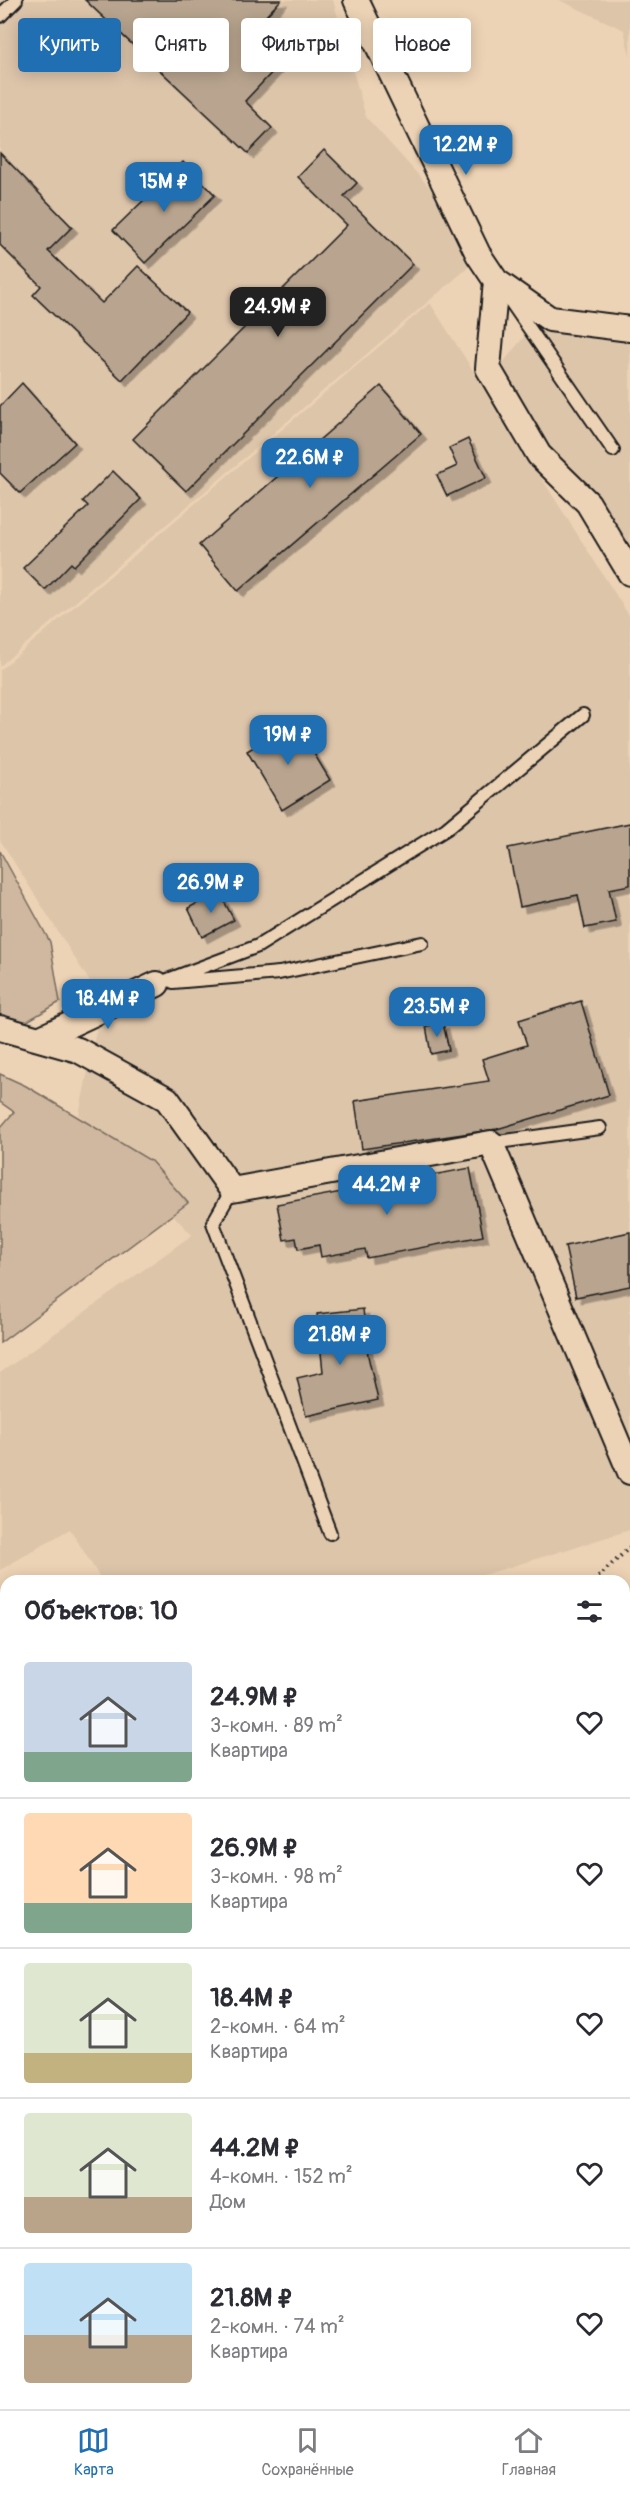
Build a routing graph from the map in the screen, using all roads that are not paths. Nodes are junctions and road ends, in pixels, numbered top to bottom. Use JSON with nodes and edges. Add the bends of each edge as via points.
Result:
{"nodes":[{"id":1,"x":16,"y":0,"type":"edge"},
{"id":2,"x":356,"y":0,"type":"edge"},
{"id":3,"x":0,"y":16,"type":"edge"},
{"id":4,"x":496,"y":281,"type":"junction"},
{"id":5,"x":630,"y":330,"type":"edge"},
{"id":6,"x":613,"y":450,"type":"dead end"},
{"id":7,"x":630,"y":573,"type":"edge"},
{"id":8,"x":583,"y":715,"type":"dead end"},
{"id":9,"x":422,"y":943,"type":"dead end"},
{"id":10,"x":157,"y":984,"type":"junction"},
{"id":11,"x":0,"y":1028,"type":"edge"},
{"id":12,"x":41,"y":1038,"type":"junction"},
{"id":13,"x":600,"y":1128,"type":"dead end"},
{"id":14,"x":491,"y":1143,"type":"junction"},
{"id":15,"x":232,"y":1191,"type":"junction"},
{"id":16,"x":630,"y":1472,"type":"edge"},
{"id":17,"x":330,"y":1533,"type":"dead end"}],
"edges":[{"from":1,"to":3,"type":"lane"},
{"from":2,"to":4,"type":"street","via":[[478,254]]},
{"from":4,"to":5,"type":"street","via":[[550,319]]},
{"from":4,"to":6,"type":"lane"},
{"from":4,"to":7,"type":"street","via":[[488,368],[538,455],[588,503]]},
{"from":8,"to":10,"type":"lane","via":[[446,830],[258,946]]},
{"from":9,"to":10,"type":"lane","via":[[279,973]]},
{"from":10,"to":12,"type":"street"},
{"from":11,"to":12,"type":"street"},
{"from":12,"to":15,"type":"street","via":[[78,1050],[167,1098]]},
{"from":13,"to":14,"type":"lane"},
{"from":14,"to":15,"type":"street"},
{"from":14,"to":16,"type":"street"},
{"from":15,"to":17,"type":"lane","via":[[213,1223]]}]}
